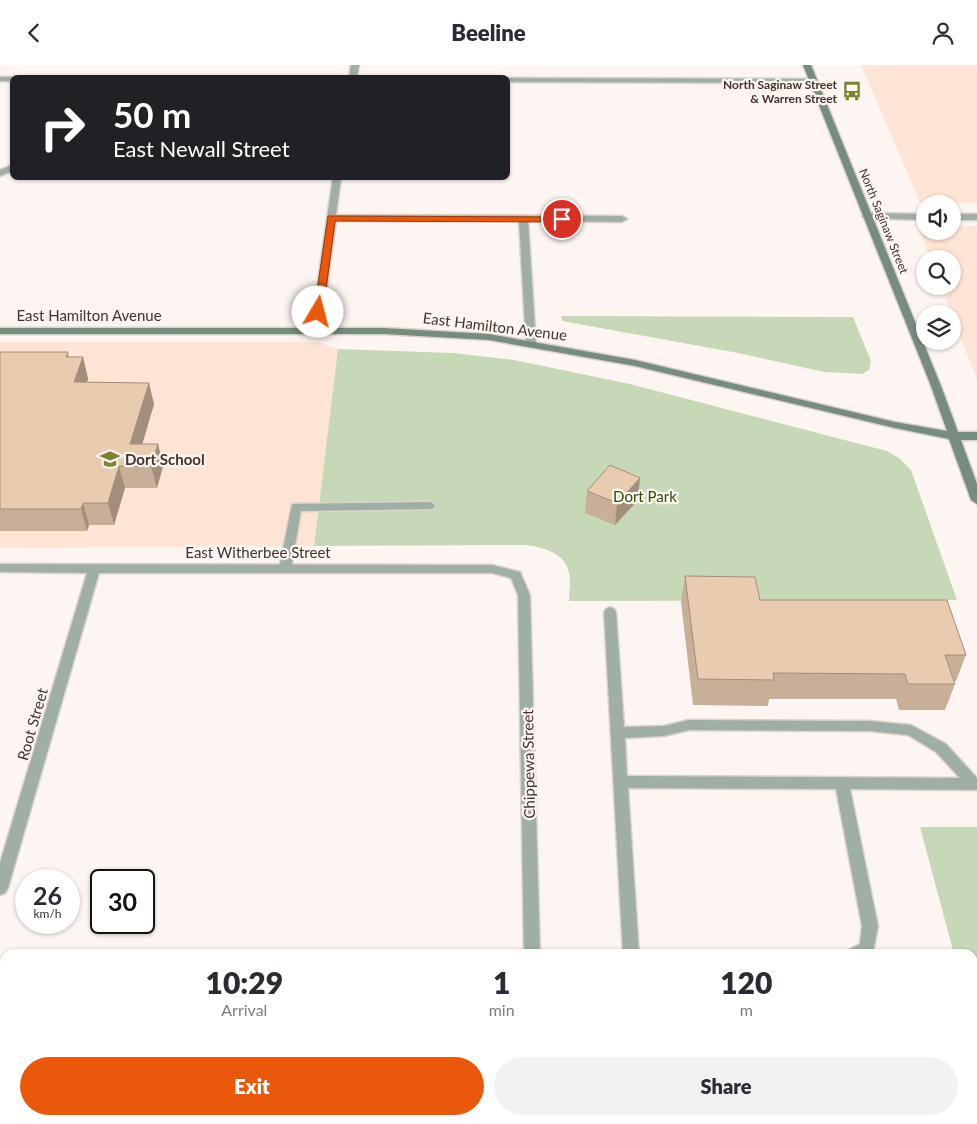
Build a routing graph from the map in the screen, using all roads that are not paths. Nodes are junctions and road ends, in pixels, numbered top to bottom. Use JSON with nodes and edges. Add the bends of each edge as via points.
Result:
{"nodes":[{"id":1,"x":807,"y":65,"type":"edge"},
{"id":2,"x":510,"y":80,"type":"edge"},
{"id":3,"x":814,"y":81,"type":"junction"},
{"id":4,"x":337,"y":180,"type":"edge"},
{"id":5,"x":867,"y":216,"type":"junction"},
{"id":6,"x":916,"y":217,"type":"edge"},
{"id":7,"x":961,"y":217,"type":"edge"},
{"id":8,"x":977,"y":217,"type":"edge"},
{"id":9,"x":331,"y":218,"type":"junction"},
{"id":10,"x":523,"y":219,"type":"junction"},
{"id":11,"x":622,"y":219,"type":"dead end"},
{"id":12,"x":316,"y":330,"type":"junction"},
{"id":13,"x":0,"y":331,"type":"edge"},
{"id":14,"x":531,"y":343,"type":"junction"},
{"id":15,"x":953,"y":436,"type":"junction"},
{"id":16,"x":977,"y":436,"type":"edge"},
{"id":17,"x":977,"y":500,"type":"edge"},
{"id":18,"x":428,"y":506,"type":"dead end"},
{"id":19,"x":0,"y":568,"type":"edge"},
{"id":20,"x":94,"y":568,"type":"junction"},
{"id":21,"x":285,"y":569,"type":"junction"},
{"id":22,"x":516,"y":575,"type":"joint"},
{"id":23,"x":610,"y":612,"type":"dead end"},
{"id":24,"x":617,"y":733,"type":"junction"},
{"id":25,"x":621,"y":782,"type":"junction"},
{"id":26,"x":842,"y":783,"type":"junction"},
{"id":27,"x":975,"y":784,"type":"edge"},
{"id":28,"x":0,"y":888,"type":"edge"},
{"id":29,"x":532,"y":949,"type":"edge"},
{"id":30,"x":631,"y":949,"type":"edge"},
{"id":31,"x":865,"y":949,"type":"edge"}],
"edges":[{"from":1,"to":3,"type":"street","name":"North Saginaw Street"},
{"from":2,"to":3,"type":"street"},
{"from":3,"to":5,"type":"street","name":"North Saginaw Street"},
{"from":4,"to":9,"type":"street"},
{"from":5,"to":6,"type":"street"},
{"from":5,"to":15,"type":"street","name":"North Saginaw Street"},
{"from":7,"to":8,"type":"street"},
{"from":9,"to":10,"type":"street"},
{"from":9,"to":12,"type":"street"},
{"from":10,"to":11,"type":"street"},
{"from":10,"to":14,"type":"street"},
{"from":12,"to":13,"type":"street","name":"East Hamilton Avenue"},
{"from":12,"to":14,"type":"street","name":"East Hamilton Avenue","via":[[441,333]]},
{"from":14,"to":15,"type":"street","name":"East Hamilton Avenue","via":[[635,363]]},
{"from":15,"to":16,"type":"street","name":"East Hamilton Avenue"},
{"from":15,"to":17,"type":"street","name":"North Saginaw Street"},
{"from":18,"to":21,"type":"street","via":[[296,507]]},
{"from":19,"to":20,"type":"street","name":"East Witherbee Street"},
{"from":20,"to":21,"type":"street","name":"East Witherbee Street"},
{"from":20,"to":28,"type":"street","name":"Root Street"},
{"from":21,"to":22,"type":"street","name":"East Witherbee Street","via":[[492,569]]},
{"from":22,"to":29,"type":"street","name":"Chippewa Street","via":[[524,595]]},
{"from":23,"to":24,"type":"street"},
{"from":24,"to":25,"type":"street"},
{"from":24,"to":27,"type":"street","via":[[664,731],[688,725],[869,726],[911,730],[941,748]]},
{"from":25,"to":26,"type":"street"},
{"from":25,"to":30,"type":"street"},
{"from":26,"to":27,"type":"street"},
{"from":26,"to":31,"type":"street","via":[[870,926]]}]}
